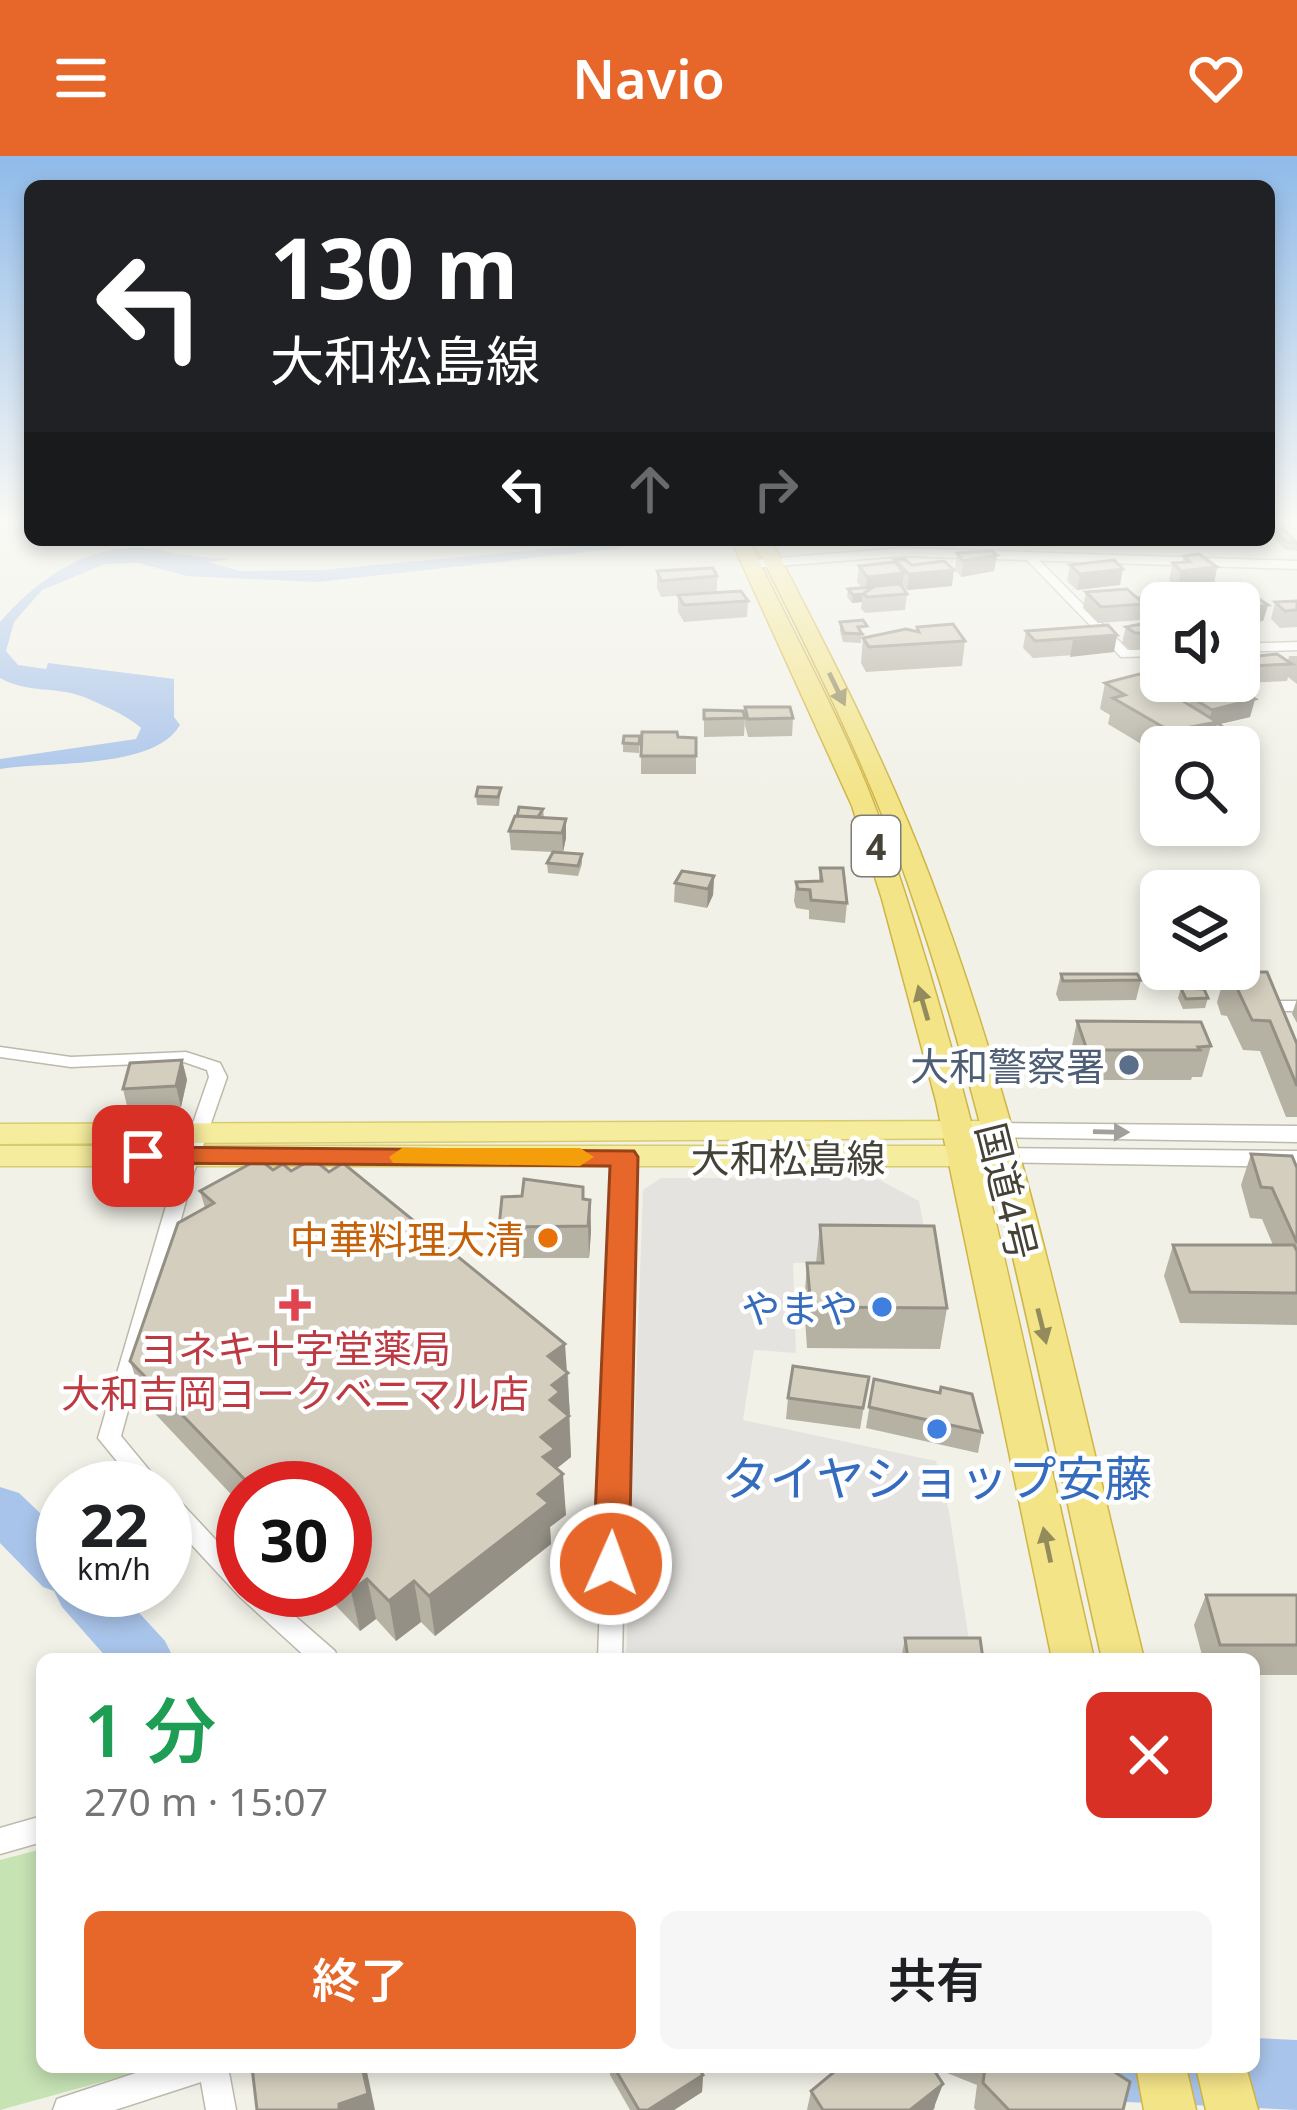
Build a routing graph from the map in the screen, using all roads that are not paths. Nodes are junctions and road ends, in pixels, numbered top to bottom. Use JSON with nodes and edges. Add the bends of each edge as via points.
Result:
{"nodes":[{"id":1,"x":782,"y":612,"type":"edge"},
{"id":2,"x":789,"y":612,"type":"edge"},
{"id":3,"x":1084,"y":612,"type":"edge"},
{"id":4,"x":1297,"y":646,"type":"edge"},
{"id":5,"x":1260,"y":648,"type":"edge"},
{"id":6,"x":1140,"y":653,"type":"edge"},
{"id":7,"x":1297,"y":1006,"type":"edge"},
{"id":8,"x":1281,"y":1039,"type":"edge"},
{"id":9,"x":0,"y":1052,"type":"edge"},
{"id":10,"x":0,"y":1134,"type":"edge"},
{"id":11,"x":1297,"y":1134,"type":"edge"},
{"id":12,"x":196,"y":1144,"type":"junction"},
{"id":13,"x":978,"y":1144,"type":"junction"},
{"id":14,"x":0,"y":1156,"type":"edge"},
{"id":15,"x":624,"y":1157,"type":"junction"},
{"id":16,"x":1297,"y":1159,"type":"edge"},
{"id":17,"x":129,"y":1461,"type":"edge"},
{"id":18,"x":192,"y":1530,"type":"edge"},
{"id":19,"x":216,"y":1555,"type":"edge"},
{"id":20,"x":277,"y":1617,"type":"edge"},
{"id":21,"x":315,"y":1653,"type":"edge"},
{"id":22,"x":610,"y":1653,"type":"edge"},
{"id":23,"x":1071,"y":1653,"type":"edge"},
{"id":24,"x":1121,"y":1653,"type":"edge"},
{"id":25,"x":36,"y":1831,"type":"edge"},
{"id":26,"x":0,"y":1841,"type":"edge"},
{"id":27,"x":182,"y":2073,"type":"edge"},
{"id":28,"x":214,"y":2073,"type":"edge"},
{"id":29,"x":68,"y":2110,"type":"edge"},
{"id":30,"x":221,"y":2110,"type":"edge"}],
"edges":[{"from":13,"to":1,"type":"highway","name":"国道4号","number":"4","one_way":true,"via":[[863,806]]},
{"from":2,"to":13,"type":"highway","name":"国道4号","number":"4","one_way":true,"via":[[889,801],[936,928]]},
{"from":3,"to":6,"type":"street","via":[[1125,654]]},
{"from":4,"to":5,"type":"street"},
{"from":7,"to":8,"type":"street","via":[[1265,1006]]},
{"from":9,"to":12,"type":"street","via":[[71,1062],[203,1060],[218,1077]]},
{"from":10,"to":12,"type":"main road","name":"大和松島線"},
{"from":13,"to":11,"type":"street","one_way":true},
{"from":12,"to":13,"type":"main road","name":"大和松島線"},
{"from":12,"to":14,"type":"main road","name":"大和松島線"},
{"from":12,"to":15,"type":"main road","name":"大和松島線"},
{"from":12,"to":17,"type":"street","via":[[109,1438]]},
{"from":13,"to":15,"type":"main road","name":"大和松島線"},
{"from":13,"to":16,"type":"street"},
{"from":23,"to":13,"type":"highway","name":"国道4号","number":"4","one_way":true},
{"from":13,"to":24,"type":"highway","name":"国道4号","number":"4","one_way":true},
{"from":15,"to":22,"type":"street"},
{"from":18,"to":19,"type":"street"},
{"from":20,"to":21,"type":"street"},
{"from":25,"to":26,"type":"street"},
{"from":27,"to":29,"type":"street"},
{"from":28,"to":30,"type":"street"}]}
